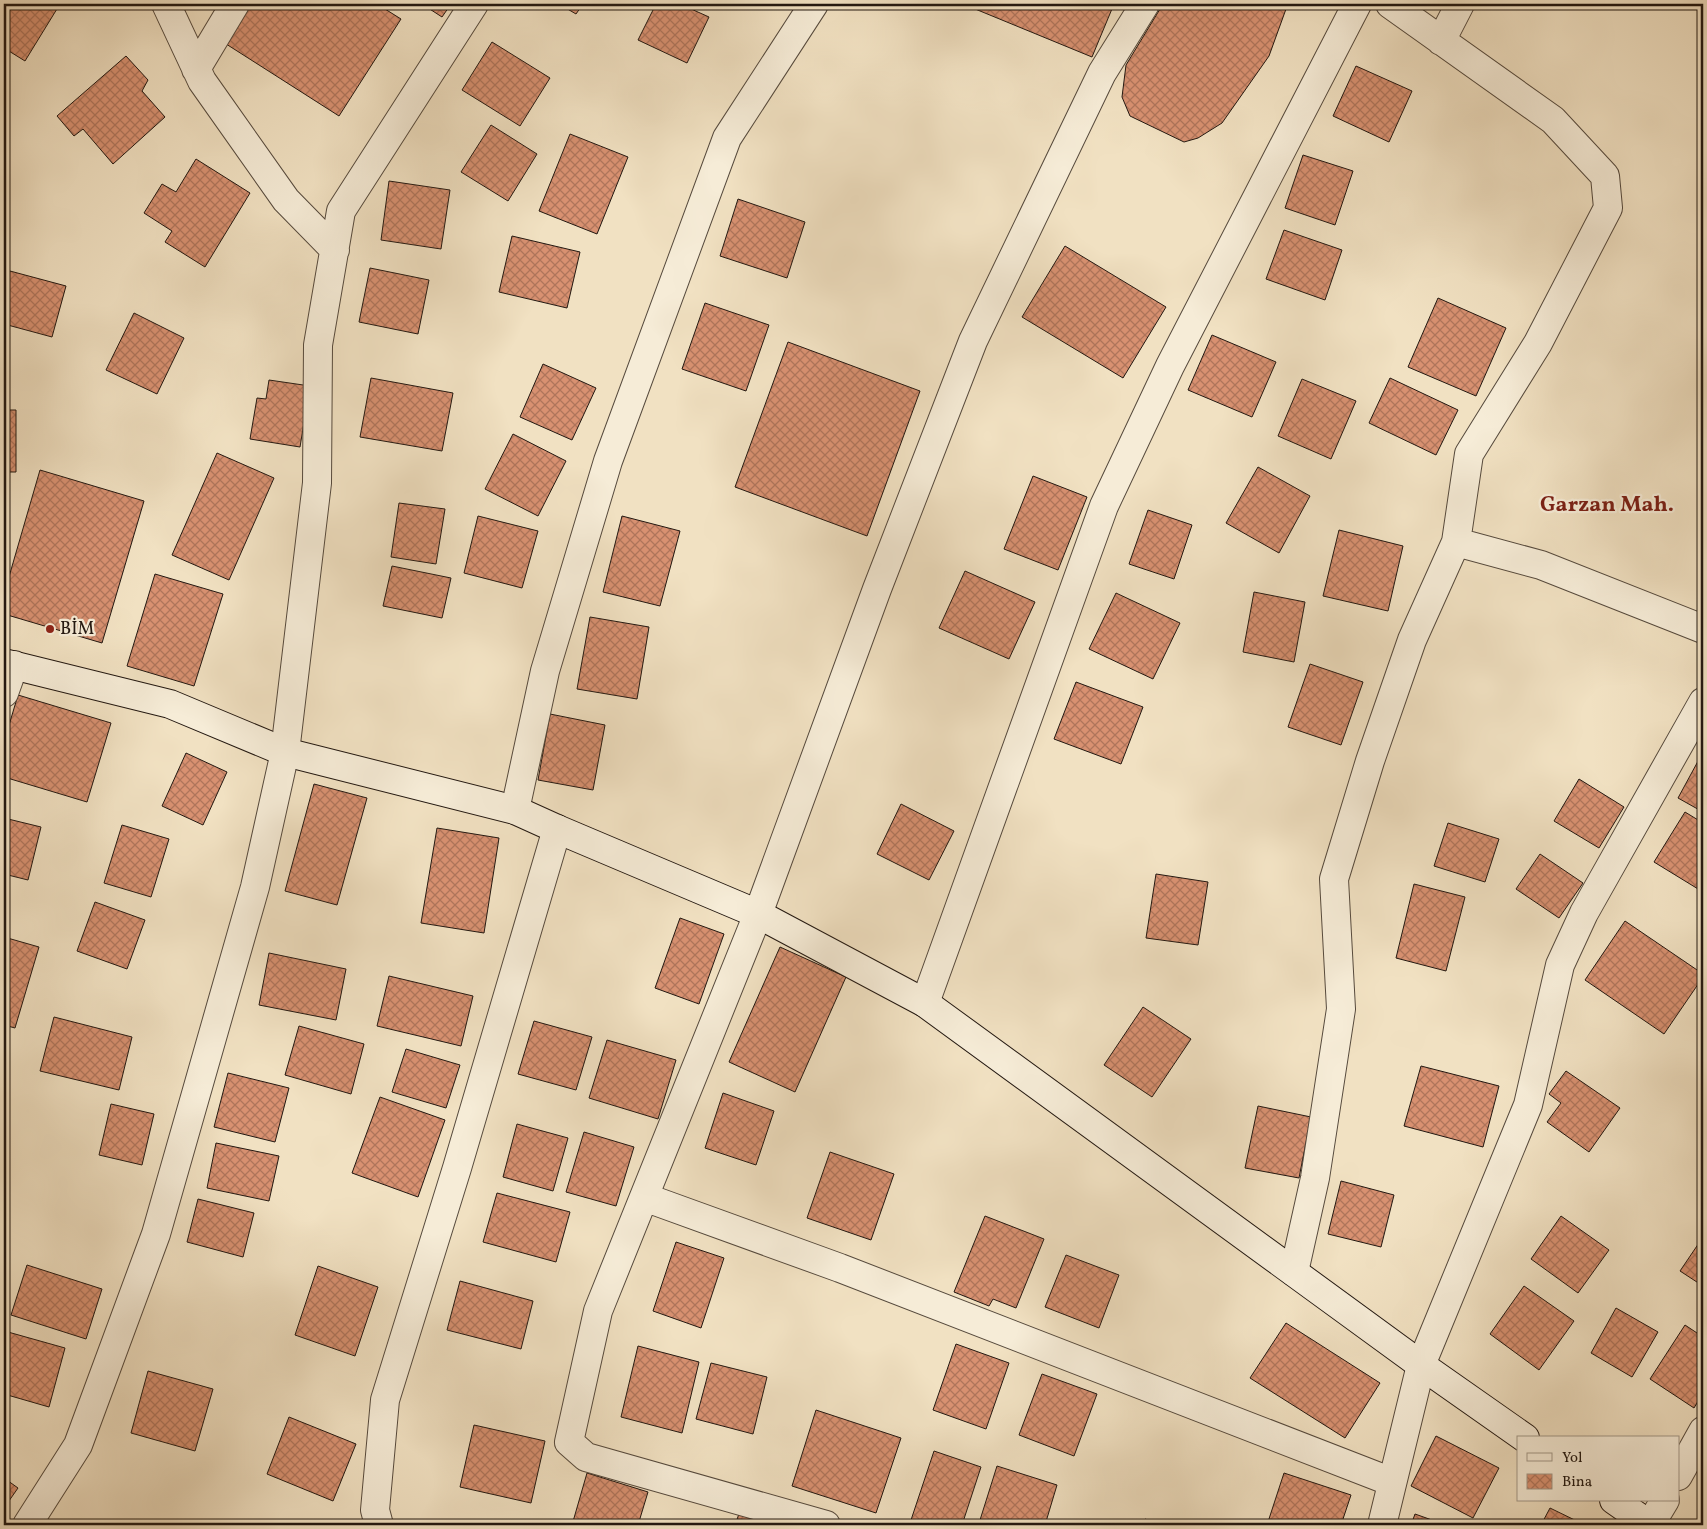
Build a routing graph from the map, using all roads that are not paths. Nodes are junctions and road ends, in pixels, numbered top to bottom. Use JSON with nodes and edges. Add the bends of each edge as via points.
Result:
{"nodes":[{"id":1,"x":166,"y":4,"type":"edge"},
{"id":2,"x":235,"y":4,"type":"edge"},
{"id":3,"x":474,"y":4,"type":"edge"},
{"id":4,"x":814,"y":4,"type":"edge"},
{"id":5,"x":1144,"y":4,"type":"edge"},
{"id":6,"x":1357,"y":4,"type":"edge"},
{"id":7,"x":1390,"y":4,"type":"edge"},
{"id":8,"x":1460,"y":4,"type":"edge"},
{"id":9,"x":1442,"y":41,"type":"junction"},
{"id":10,"x":196,"y":68,"type":"junction"},
{"id":11,"x":335,"y":250,"type":"junction"},
{"id":12,"x":1456,"y":542,"type":"junction"},
{"id":13,"x":1703,"y":629,"type":"edge"},
{"id":14,"x":9,"y":664,"type":"edge"},
{"id":15,"x":4,"y":693,"type":"edge"},
{"id":16,"x":1703,"y":702,"type":"edge"},
{"id":17,"x":284,"y":752,"type":"junction"},
{"id":18,"x":515,"y":810,"type":"junction"},
{"id":19,"x":556,"y":829,"type":"junction"},
{"id":20,"x":758,"y":914,"type":"junction"},
{"id":21,"x":925,"y":1003,"type":"junction"},
{"id":22,"x":644,"y":1197,"type":"junction"},
{"id":23,"x":1294,"y":1272,"type":"junction"},
{"id":24,"x":1421,"y":1365,"type":"junction"},
{"id":25,"x":1703,"y":1431,"type":"edge"},
{"id":26,"x":1522,"y":1436,"type":"edge"},
{"id":27,"x":1680,"y":1472,"type":"edge"},
{"id":28,"x":1392,"y":1482,"type":"junction"},
{"id":29,"x":1617,"y":1502,"type":"edge"},
{"id":30,"x":1663,"y":1502,"type":"edge"},
{"id":31,"x":27,"y":1525,"type":"edge"},
{"id":32,"x":379,"y":1525,"type":"edge"},
{"id":33,"x":826,"y":1525,"type":"edge"},
{"id":34,"x":1382,"y":1525,"type":"edge"},
{"id":35,"x":1650,"y":1525,"type":"edge"}],
"edges":[{"from":1,"to":10,"type":"street"},
{"from":2,"to":10,"type":"street"},
{"from":3,"to":11,"type":"street","via":[[341,211]]},
{"from":4,"to":18,"type":"street","via":[[727,138],[608,461],[545,671]]},
{"from":5,"to":20,"type":"street","via":[[1102,73],[973,341],[877,589]]},
{"from":6,"to":21,"type":"street","via":[[1170,366],[1104,506]]},
{"from":7,"to":9,"type":"street"},
{"from":8,"to":9,"type":"street"},
{"from":9,"to":12,"type":"street","via":[[1553,120],[1605,176],[1608,208],[1538,343],[1469,454]]},
{"from":10,"to":11,"type":"street","via":[[286,200]]},
{"from":11,"to":17,"type":"street","via":[[318,345],[317,483]]},
{"from":12,"to":13,"type":"street","via":[[1541,565]]},
{"from":12,"to":23,"type":"street","via":[[1412,640],[1334,879],[1341,1009],[1315,1178]]},
{"from":14,"to":15,"type":"street"},
{"from":14,"to":17,"type":"street","via":[[170,704]]},
{"from":16,"to":24,"type":"street","via":[[1584,914],[1560,965],[1528,1105]]},
{"from":17,"to":18,"type":"street"},
{"from":17,"to":31,"type":"street","via":[[255,887],[156,1234],[78,1445]]},
{"from":18,"to":19,"type":"street"},
{"from":19,"to":20,"type":"street"},
{"from":19,"to":32,"type":"street","via":[[385,1400],[374,1510]]},
{"from":20,"to":21,"type":"street"},
{"from":20,"to":22,"type":"street"},
{"from":21,"to":23,"type":"street"},
{"from":22,"to":28,"type":"street","via":[[840,1268]]},
{"from":22,"to":33,"type":"street","via":[[598,1311],[569,1442],[586,1457]]},
{"from":23,"to":24,"type":"street"},
{"from":24,"to":26,"type":"street"},
{"from":24,"to":28,"type":"street"},
{"from":25,"to":27,"type":"street"},
{"from":28,"to":34,"type":"street"},
{"from":29,"to":35,"type":"street"},
{"from":30,"to":35,"type":"street"}]}
